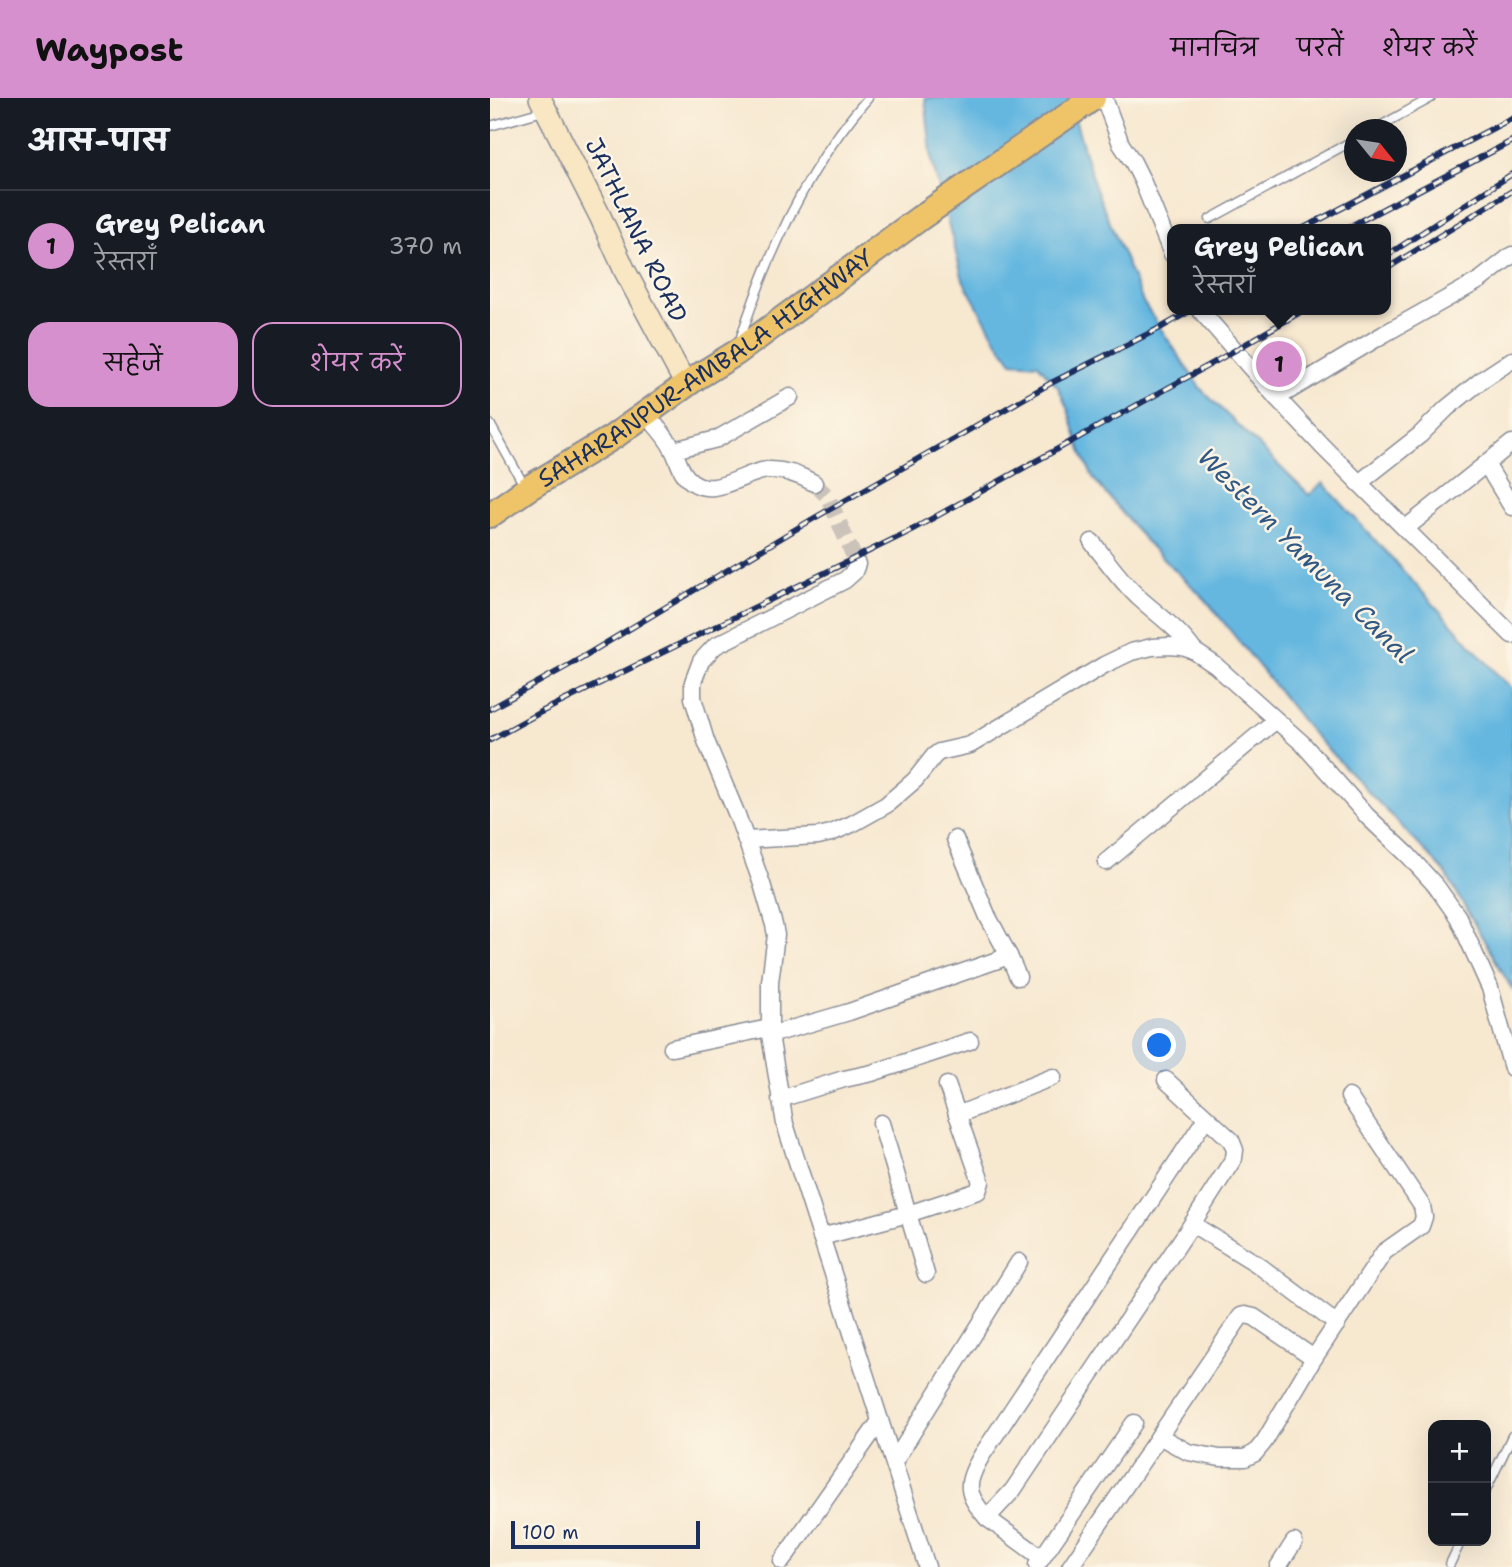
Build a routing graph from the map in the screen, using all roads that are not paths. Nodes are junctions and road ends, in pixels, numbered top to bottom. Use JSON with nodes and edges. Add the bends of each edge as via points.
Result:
{"nodes":[{"id":1,"x":868,"y":98,"type":"edge"},
{"id":2,"x":1093,"y":98,"type":"edge"},
{"id":3,"x":1104,"y":98,"type":"edge"},
{"id":4,"x":1431,"y":98,"type":"edge"},
{"id":5,"x":543,"y":104,"type":"edge"},
{"id":6,"x":1393,"y":119,"type":"edge"},
{"id":7,"x":490,"y":126,"type":"edge"},
{"id":8,"x":1344,"y":145,"type":"edge"},
{"id":9,"x":1210,"y":219,"type":"dead end"},
{"id":10,"x":1167,"y":242,"type":"edge"},
{"id":11,"x":1512,"y":255,"type":"edge"},
{"id":12,"x":1204,"y":315,"type":"edge"},
{"id":13,"x":736,"y":353,"type":"junction"},
{"id":14,"x":1512,"y":360,"type":"edge"},
{"id":15,"x":686,"y":385,"type":"junction"},
{"id":16,"x":790,"y":397,"type":"dead end"},
{"id":17,"x":1277,"y":398,"type":"junction"},
{"id":18,"x":646,"y":414,"type":"junction"},
{"id":19,"x":490,"y":424,"type":"edge"},
{"id":20,"x":1512,"y":443,"type":"edge"},
{"id":21,"x":674,"y":450,"type":"junction"},
{"id":22,"x":1486,"y":464,"type":"junction"},
{"id":23,"x":1359,"y":482,"type":"junction"},
{"id":24,"x":814,"y":483,"type":"tunnel mouth"},
{"id":25,"x":527,"y":489,"type":"junction"},
{"id":26,"x":1512,"y":507,"type":"edge"},
{"id":27,"x":490,"y":515,"type":"edge"},
{"id":28,"x":1406,"y":528,"type":"junction"},
{"id":29,"x":1092,"y":542,"type":"dead end"},
{"id":30,"x":857,"y":564,"type":"dead end"},
{"id":31,"x":1512,"y":635,"type":"edge"},
{"id":32,"x":1194,"y":651,"type":"junction"},
{"id":33,"x":1276,"y":720,"type":"junction"},
{"id":34,"x":955,"y":839,"type":"dead end"},
{"id":35,"x":746,"y":840,"type":"junction"},
{"id":36,"x":1106,"y":862,"type":"dead end"},
{"id":37,"x":1009,"y":956,"type":"junction"},
{"id":38,"x":1018,"y":977,"type":"dead end"},
{"id":39,"x":769,"y":1031,"type":"junction"},
{"id":40,"x":970,"y":1041,"type":"dead end"},
{"id":41,"x":672,"y":1048,"type":"dead end"},
{"id":42,"x":1512,"y":1068,"type":"edge"},
{"id":43,"x":1053,"y":1077,"type":"dead end"},
{"id":44,"x":1166,"y":1080,"type":"dead end"},
{"id":45,"x":947,"y":1085,"type":"dead end"},
{"id":46,"x":1349,"y":1097,"type":"dead end"},
{"id":47,"x":780,"y":1099,"type":"junction"},
{"id":48,"x":957,"y":1115,"type":"junction"},
{"id":49,"x":1206,"y":1118,"type":"junction"},
{"id":50,"x":881,"y":1123,"type":"dead end"},
{"id":51,"x":908,"y":1214,"type":"junction"},
{"id":52,"x":1192,"y":1224,"type":"junction"},
{"id":53,"x":821,"y":1237,"type":"junction"},
{"id":54,"x":1019,"y":1262,"type":"dead end"},
{"id":55,"x":926,"y":1274,"type":"dead end"},
{"id":56,"x":1337,"y":1324,"type":"junction"},
{"id":57,"x":1314,"y":1358,"type":"junction"},
{"id":58,"x":880,"y":1421,"type":"junction"},
{"id":59,"x":1134,"y":1423,"type":"dead end"},
{"id":60,"x":1159,"y":1436,"type":"junction"},
{"id":61,"x":1512,"y":1436,"type":"edge"},
{"id":62,"x":894,"y":1462,"type":"junction"},
{"id":63,"x":1489,"y":1483,"type":"edge"},
{"id":64,"x":987,"y":1518,"type":"junction"},
{"id":65,"x":1294,"y":1542,"type":"dead end"},
{"id":66,"x":1459,"y":1546,"type":"edge"},
{"id":67,"x":782,"y":1561,"type":"dead end"},
{"id":68,"x":1039,"y":1563,"type":"edge"},
{"id":69,"x":1450,"y":1564,"type":"dead end"},
{"id":70,"x":927,"y":1567,"type":"edge"},
{"id":71,"x":1070,"y":1567,"type":"edge"},
{"id":72,"x":1278,"y":1567,"type":"edge"}],
"edges":[{"from":1,"to":13,"type":"lane","via":[[823,155],[788,220],[765,268]]},
{"from":2,"to":13,"type":"main road","name":"SAHARANPUR-AMBALA HIGHWAY"},
{"from":3,"to":10,"type":"street"},
{"from":4,"to":6,"type":"lane"},
{"from":5,"to":7,"type":"lane"},
{"from":5,"to":15,"type":"street","name":"JATHLANA ROAD"},
{"from":8,"to":9,"type":"lane"},
{"from":11,"to":17,"type":"street","via":[[1480,280]]},
{"from":12,"to":17,"type":"street"},
{"from":13,"to":15,"type":"main road","name":"SAHARANPUR-AMBALA HIGHWAY"},
{"from":14,"to":23,"type":"street"},
{"from":15,"to":18,"type":"main road","name":"SAHARANPUR-AMBALA HIGHWAY"},
{"from":16,"to":21,"type":"street","via":[[717,439]]},
{"from":17,"to":23,"type":"street"},
{"from":18,"to":21,"type":"street"},
{"from":18,"to":25,"type":"main road","name":"SAHARANPUR-AMBALA HIGHWAY"},
{"from":19,"to":25,"type":"lane"},
{"from":20,"to":22,"type":"street"},
{"from":21,"to":24,"type":"street","via":[[682,471],[702,488],[774,470],[802,475]]},
{"from":22,"to":26,"type":"street"},
{"from":22,"to":28,"type":"street"},
{"from":23,"to":28,"type":"street"},
{"from":25,"to":27,"type":"main road","name":"SAHARANPUR-AMBALA HIGHWAY"},
{"from":28,"to":31,"type":"street"},
{"from":29,"to":32,"type":"street","via":[[1131,590],[1183,635]]},
{"from":30,"to":35,"type":"street","via":[[845,580],[715,646],[701,661],[693,698]]},
{"from":32,"to":33,"type":"street"},
{"from":32,"to":35,"type":"street","via":[[1152,647],[1104,665],[970,745],[939,752],[886,805],[831,833]]},
{"from":33,"to":36,"type":"street"},
{"from":33,"to":42,"type":"street","via":[[1408,855],[1458,917],[1490,988]]},
{"from":34,"to":37,"type":"street"},
{"from":35,"to":39,"type":"street","via":[[776,935]]},
{"from":37,"to":38,"type":"street"},
{"from":37,"to":39,"type":"street","via":[[849,1012]]},
{"from":39,"to":41,"type":"street"},
{"from":39,"to":47,"type":"street"},
{"from":40,"to":47,"type":"street"},
{"from":43,"to":48,"type":"street"},
{"from":44,"to":49,"type":"street"},
{"from":45,"to":48,"type":"street"},
{"from":46,"to":56,"type":"street","via":[[1422,1206],[1424,1217],[1417,1230],[1384,1252]]},
{"from":47,"to":53,"type":"street"},
{"from":48,"to":51,"type":"street","via":[[981,1182],[979,1189]]},
{"from":49,"to":52,"type":"street","via":[[1231,1140],[1235,1154]]},
{"from":49,"to":64,"type":"street","via":[[972,1471],[968,1484]]},
{"from":50,"to":51,"type":"street"},
{"from":51,"to":53,"type":"street"},
{"from":51,"to":55,"type":"street"},
{"from":52,"to":56,"type":"street","via":[[1257,1264]]},
{"from":52,"to":64,"type":"street","via":[[1013,1490]]},
{"from":53,"to":58,"type":"street"},
{"from":54,"to":62,"type":"street"},
{"from":56,"to":57,"type":"street"},
{"from":57,"to":60,"type":"street","via":[[1255,1453],[1245,1458],[1220,1458],[1188,1452]]},
{"from":57,"to":60,"type":"street","via":[[1254,1317],[1241,1316]]},
{"from":58,"to":62,"type":"street"},
{"from":58,"to":67,"type":"street"},
{"from":59,"to":68,"type":"street"},
{"from":60,"to":71,"type":"street"},
{"from":61,"to":63,"type":"lane"},
{"from":62,"to":70,"type":"street"},
{"from":64,"to":68,"type":"street"},
{"from":65,"to":72,"type":"street"},
{"from":66,"to":69,"type":"lane"}]}
